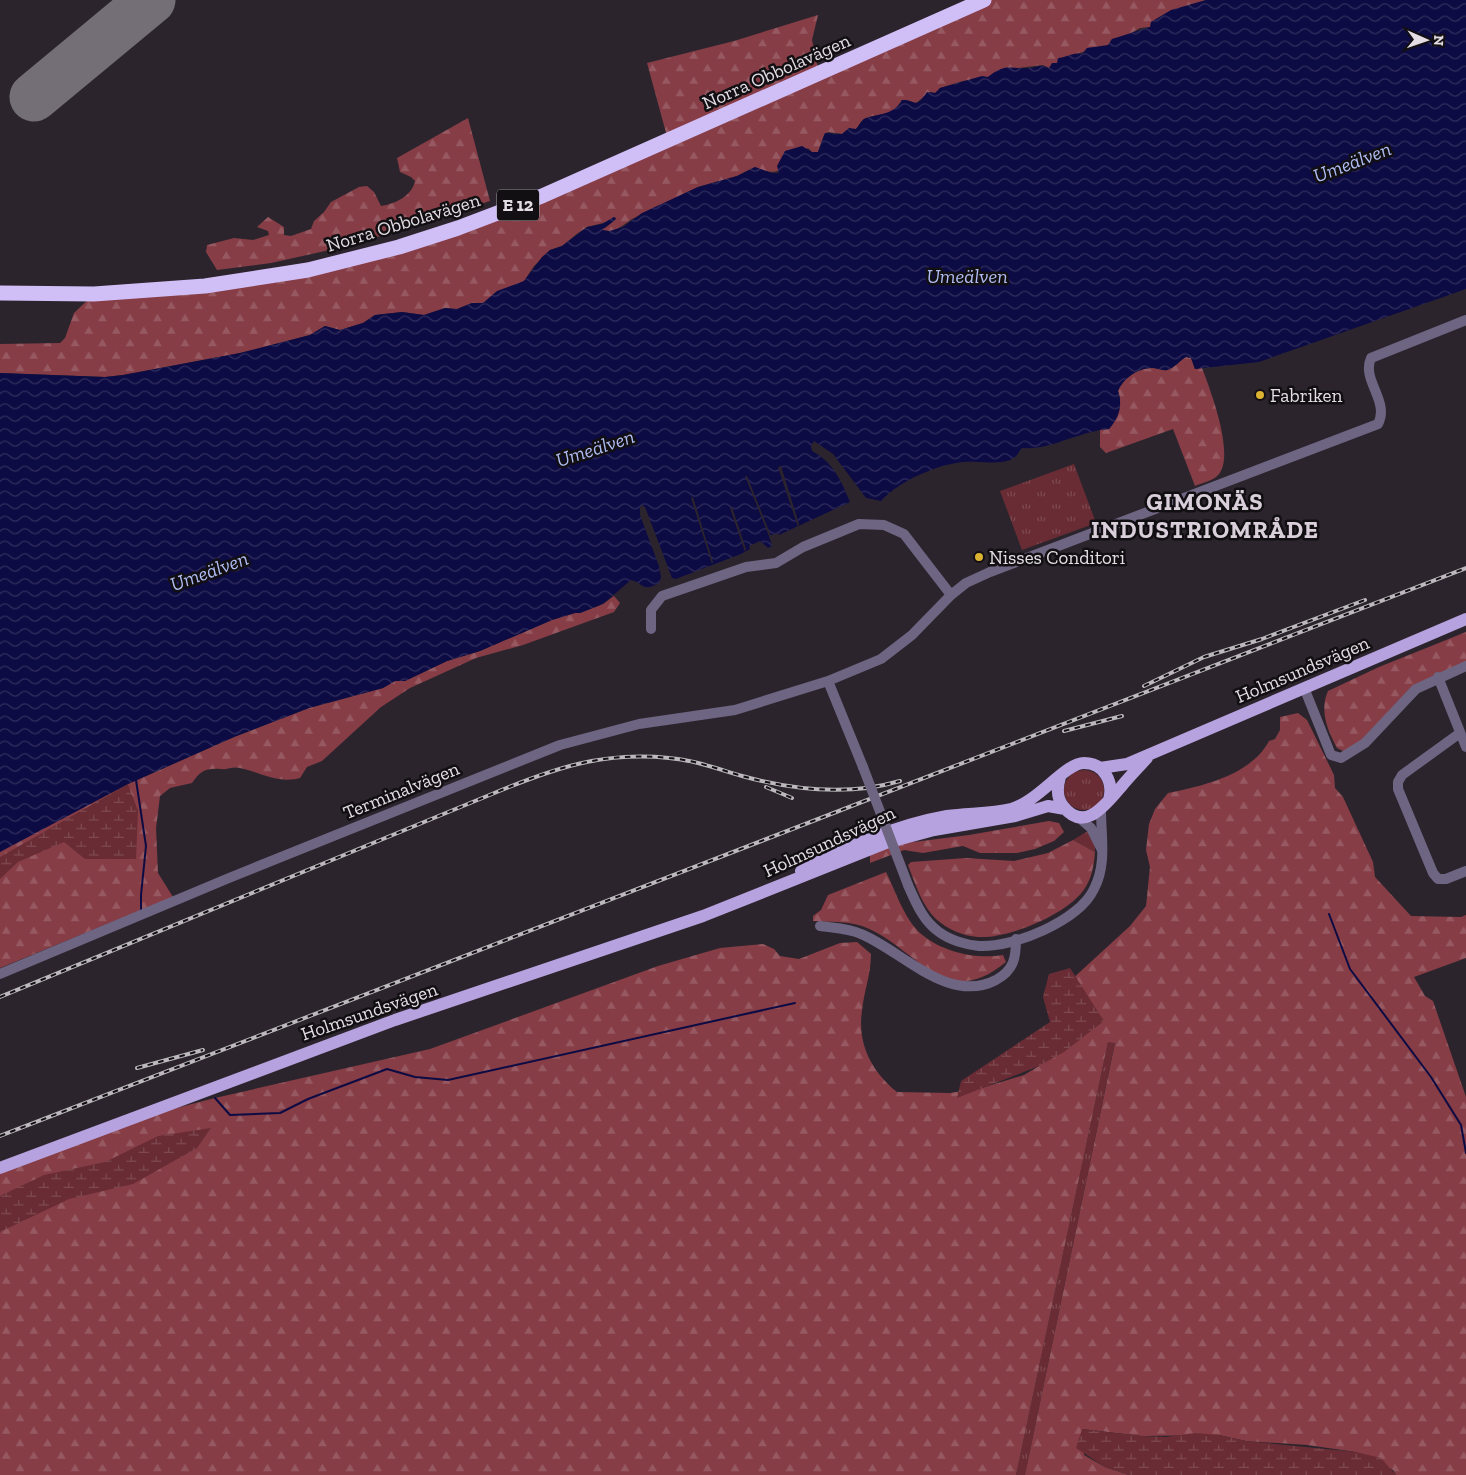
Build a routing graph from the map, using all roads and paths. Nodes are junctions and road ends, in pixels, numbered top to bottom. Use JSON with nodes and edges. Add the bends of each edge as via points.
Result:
{"nodes":[{"id":1,"x":984,"y":0,"type":"edge"},
{"id":2,"x":0,"y":293,"type":"edge"},
{"id":3,"x":1466,"y":320,"type":"edge"},
{"id":4,"x":951,"y":595,"type":"junction"},
{"id":5,"x":1466,"y":619,"type":"edge"},
{"id":6,"x":651,"y":629,"type":"dead end"},
{"id":7,"x":1466,"y":666,"type":"edge"},
{"id":8,"x":1438,"y":677,"type":"junction"},
{"id":9,"x":828,"y":681,"type":"junction"},
{"id":10,"x":1305,"y":690,"type":"junction"},
{"id":11,"x":1460,"y":733,"type":"junction"},
{"id":12,"x":1466,"y":747,"type":"edge"},
{"id":13,"x":1152,"y":753,"type":"junction"},
{"id":14,"x":1100,"y":768,"type":"junction"},
{"id":15,"x":1060,"y":777,"type":"junction"},
{"id":16,"x":1105,"y":805,"type":"junction"},
{"id":17,"x":1070,"y":812,"type":"junction"},
{"id":18,"x":1102,"y":850,"type":"junction"},
{"id":19,"x":1466,"y":871,"type":"edge"},
{"id":20,"x":753,"y":897,"type":"junction"},
{"id":21,"x":820,"y":926,"type":"dead end"},
{"id":22,"x":1016,"y":939,"type":"junction"},
{"id":23,"x":0,"y":974,"type":"edge"},
{"id":24,"x":0,"y":1168,"type":"edge"}],
"edges":[{"from":1,"to":2,"type":"highway","name":"Norra Obbolavägen","number":"E 12","via":[[542,196],[399,247],[308,270],[205,286],[94,294]]},
{"from":3,"to":4,"type":"street","name":"Terminalvägen","via":[[1371,358],[1368,371],[1382,412],[1378,424],[1067,541],[966,583]]},
{"from":4,"to":6,"type":"street","via":[[904,534],[884,525],[859,524],[802,547],[776,563],[746,567],[662,596],[651,610]]},
{"from":4,"to":9,"type":"street","name":"Terminalvägen","via":[[897,648],[881,659]]},
{"from":5,"to":10,"type":"main road","name":"Holmsundsvägen"},
{"from":7,"to":8,"type":"street"},
{"from":8,"to":10,"type":"street","via":[[1416,689],[1365,743],[1341,758],[1331,755]]},
{"from":8,"to":11,"type":"street"},
{"from":9,"to":22,"type":"street","bridge":true,"via":[[908,886],[926,921],[952,939],[980,946]]},
{"from":9,"to":23,"type":"street","name":"Terminalvägen","via":[[735,710],[639,724],[560,745]]},
{"from":10,"to":13,"type":"main road","name":"Holmsundsvägen"},
{"from":11,"to":12,"type":"street"},
{"from":11,"to":19,"type":"street","via":[[1402,775],[1398,789],[1433,873],[1438,879],[1446,879]]},
{"from":13,"to":14,"type":"main road","name":"Holmsundsvägen","via":[[1119,767]]},
{"from":13,"to":16,"type":"main road","name":"Holmsundsvägen"},
{"from":14,"to":15,"type":"main road","name":"Holmsundsvägen","via":[[1079,763],[1067,768]]},
{"from":14,"to":16,"type":"main road","via":[[1110,785]]},
{"from":15,"to":17,"type":"main road","via":[[1057,794]]},
{"from":15,"to":20,"type":"main road","name":"Holmsundsvägen","via":[[1034,798],[1012,809],[948,816],[879,835],[816,863]]},
{"from":16,"to":17,"type":"main road","name":"Holmsundsvägen","via":[[1088,816]]},
{"from":16,"to":18,"type":"street"},
{"from":17,"to":18,"type":"street","via":[[1091,828]]},
{"from":17,"to":20,"type":"main road","name":"Holmsundsvägen","via":[[1048,806],[1015,816],[934,830],[886,843]]},
{"from":18,"to":22,"type":"street","via":[[1098,880],[1078,910],[1060,923]]},
{"from":20,"to":24,"type":"main road","name":"Holmsundsvägen","via":[[395,1020]]},
{"from":21,"to":22,"type":"street","via":[[861,934],[931,975],[968,986],[989,984],[1010,970]]}]}
